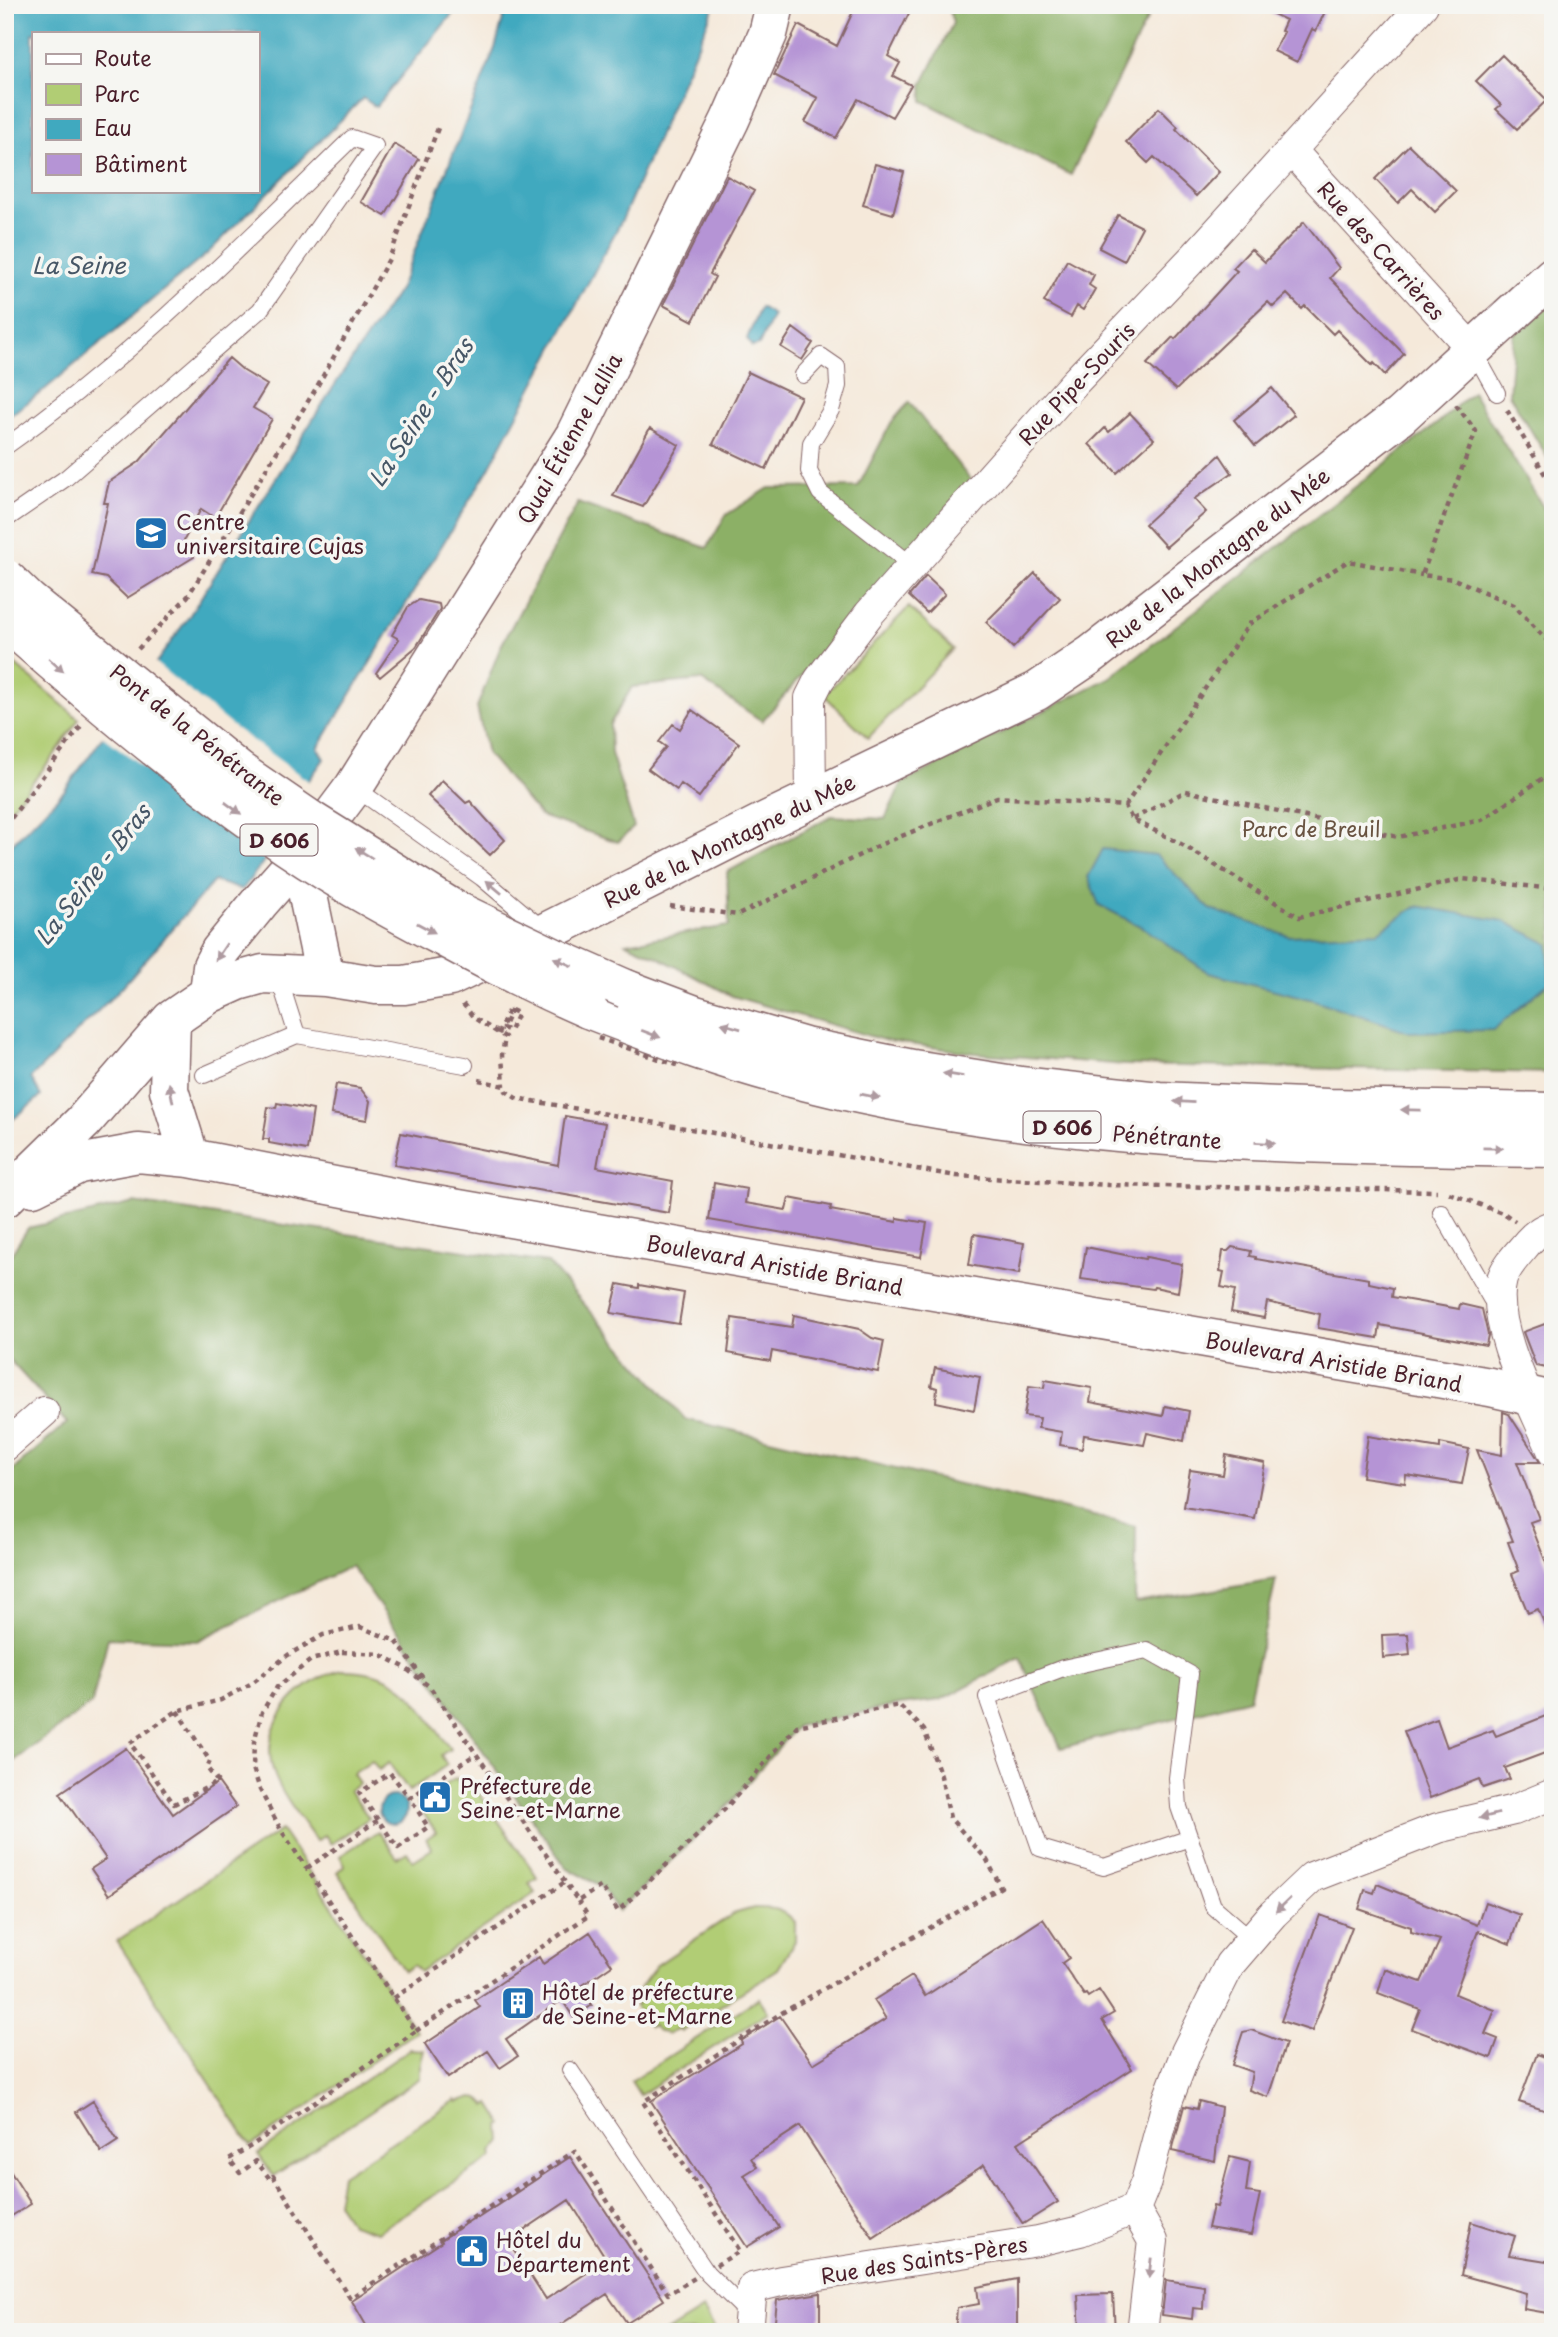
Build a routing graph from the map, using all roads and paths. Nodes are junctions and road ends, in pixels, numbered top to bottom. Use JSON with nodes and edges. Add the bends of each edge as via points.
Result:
{"nodes":[{"id":1,"x":775,"y":5,"type":"edge"},
{"id":2,"x":1423,"y":5,"type":"edge"},
{"id":3,"x":438,"y":128,"type":"dead end"},
{"id":4,"x":1291,"y":150,"type":"junction"},
{"id":5,"x":1553,"y":276,"type":"edge"},
{"id":6,"x":1473,"y":350,"type":"junction"},
{"id":7,"x":803,"y":375,"type":"dead end"},
{"id":8,"x":1435,"y":383,"type":"junction"},
{"id":9,"x":1497,"y":393,"type":"joint"},
{"id":10,"x":5,"y":447,"type":"edge"},
{"id":11,"x":1553,"y":488,"type":"edge"},
{"id":12,"x":5,"y":520,"type":"edge"},
{"id":13,"x":913,"y":566,"type":"junction"},
{"id":14,"x":1422,"y":575,"type":"junction"},
{"id":15,"x":5,"y":578,"type":"edge"},
{"id":16,"x":5,"y":620,"type":"edge"},
{"id":17,"x":1553,"y":647,"type":"edge"},
{"id":18,"x":135,"y":654,"type":"dead end"},
{"id":19,"x":87,"y":719,"type":"dead end"},
{"id":20,"x":1553,"y":771,"type":"edge"},
{"id":21,"x":355,"y":787,"type":"junction"},
{"id":22,"x":811,"y":799,"type":"junction"},
{"id":23,"x":1125,"y":806,"type":"junction"},
{"id":24,"x":1132,"y":819,"type":"junction"},
{"id":25,"x":5,"y":826,"type":"edge"},
{"id":26,"x":312,"y":844,"type":"junction"},
{"id":27,"x":1553,"y":889,"type":"edge"},
{"id":28,"x":259,"y":902,"type":"junction"},
{"id":29,"x":661,"y":904,"type":"dead end"},
{"id":30,"x":546,"y":932,"type":"junction"},
{"id":31,"x":278,"y":975,"type":"junction"},
{"id":32,"x":325,"y":977,"type":"junction"},
{"id":33,"x":626,"y":989,"type":"joint"},
{"id":34,"x":209,"y":994,"type":"junction"},
{"id":35,"x":460,"y":1000,"type":"dead end"},
{"id":36,"x":516,"y":1001,"type":"dead end"},
{"id":37,"x":587,"y":1009,"type":"joint"},
{"id":38,"x":171,"y":1020,"type":"junction"},
{"id":39,"x":498,"y":1034,"type":"junction"},
{"id":40,"x":297,"y":1035,"type":"junction"},
{"id":41,"x":465,"y":1065,"type":"dead end"},
{"id":42,"x":204,"y":1075,"type":"dead end"},
{"id":43,"x":1553,"y":1112,"type":"edge"},
{"id":44,"x":1553,"y":1148,"type":"edge"},
{"id":45,"x":190,"y":1158,"type":"junction"},
{"id":46,"x":5,"y":1200,"type":"edge"},
{"id":47,"x":1441,"y":1212,"type":"dead end"},
{"id":48,"x":1516,"y":1222,"type":"dead end"},
{"id":49,"x":1553,"y":1226,"type":"edge"},
{"id":50,"x":1500,"y":1303,"type":"junction"},
{"id":51,"x":1542,"y":1399,"type":"edge"},
{"id":52,"x":44,"y":1412,"type":"dead end"},
{"id":53,"x":5,"y":1446,"type":"edge"},
{"id":54,"x":1553,"y":1452,"type":"edge"},
{"id":55,"x":430,"y":1687,"type":"junction"},
{"id":56,"x":177,"y":1711,"type":"junction"},
{"id":57,"x":476,"y":1754,"type":"junction"},
{"id":58,"x":1553,"y":1794,"type":"edge"},
{"id":59,"x":410,"y":1798,"type":"junction"},
{"id":60,"x":378,"y":1820,"type":"junction"},
{"id":61,"x":1189,"y":1838,"type":"junction"},
{"id":62,"x":307,"y":1868,"type":"junction"},
{"id":63,"x":565,"y":1882,"type":"junction"},
{"id":64,"x":578,"y":1901,"type":"junction"},
{"id":65,"x":1251,"y":1939,"type":"junction"},
{"id":66,"x":394,"y":1998,"type":"junction"},
{"id":67,"x":416,"y":2031,"type":"junction"},
{"id":68,"x":570,"y":2070,"type":"dead end"},
{"id":69,"x":1135,"y":2208,"type":"junction"},
{"id":70,"x":706,"y":2273,"type":"junction"},
{"id":71,"x":749,"y":2323,"type":"edge"},
{"id":72,"x":1143,"y":2331,"type":"edge"}],
"edges":[{"from":1,"to":21,"type":"street","name":"Quai Étienne Lallia","via":[[768,34],[730,120],[575,435]]},
{"from":2,"to":4,"type":"street","name":"Rue Pipe-Souris"},
{"from":3,"to":18,"type":"path","via":[[389,260],[188,596]]},
{"from":4,"to":6,"type":"street","name":"Rue des Carrières"},
{"from":4,"to":13,"type":"street","name":"Rue Pipe-Souris","via":[[1074,383]]},
{"from":5,"to":6,"type":"street","name":"Rue de la Montagne du Mée"},
{"from":6,"to":8,"type":"street","name":"Rue de la Montagne du Mée"},
{"from":6,"to":9,"type":"lane"},
{"from":7,"to":13,"type":"lane","via":[[821,356],[837,368],[838,386],[831,410],[811,443],[809,471],[820,493]]},
{"from":8,"to":14,"type":"path","via":[[1476,431]]},
{"from":8,"to":22,"type":"street","name":"Rue de la Montagne du Mée","via":[[1400,416],[1092,654],[1037,691]]},
{"from":9,"to":11,"type":"path"},
{"from":10,"to":12,"type":"lane","via":[[175,310],[352,138],[375,146],[260,310],[65,478]]},
{"from":13,"to":22,"type":"street","name":"Rue Pipe-Souris","via":[[869,614],[810,698]]},
{"from":14,"to":17,"type":"path","via":[[1454,579],[1514,605]]},
{"from":14,"to":23,"type":"path","via":[[1348,561],[1249,624]]},
{"from":33,"to":15,"type":"street","name":"Pont de la Pénétrante","number":"D 606","one_way":true,"bridge":true,"via":[[453,909],[312,821],[239,771]]},
{"from":16,"to":37,"type":"street","name":"Pont de la Pénétrante","number":"D 606","one_way":true,"bridge":true,"via":[[87,693],[270,835],[381,904]]},
{"from":19,"to":25,"type":"path"},
{"from":20,"to":24,"type":"path","via":[[1482,820],[1398,837],[1186,791]]},
{"from":21,"to":26,"type":"street","name":"Quai Étienne Lallia"},
{"from":30,"to":21,"type":"lane","one_way":true,"via":[[482,878]]},
{"from":22,"to":30,"type":"street","name":"Rue de la Montagne du Mée"},
{"from":23,"to":24,"type":"path"},
{"from":23,"to":29,"type":"path","via":[[997,797],[883,844],[738,915]]},
{"from":24,"to":27,"type":"path","via":[[1299,917],[1464,879]]},
{"from":26,"to":28,"type":"street","name":"Quai Étienne Lallia"},
{"from":26,"to":32,"type":"street","via":[[307,891]]},
{"from":28,"to":31,"type":"street","via":[[262,937]]},
{"from":28,"to":34,"type":"street","name":"Quai Étienne Lallia","one_way":true,"via":[[220,951],[212,966]]},
{"from":30,"to":32,"type":"street","name":"Rue de la Montagne du Mée","via":[[450,977],[390,985]]},
{"from":31,"to":32,"type":"street","name":"Rue de la Montagne du Mée"},
{"from":31,"to":34,"type":"street","name":"Rue de la Montagne du Mée","via":[[238,981]]},
{"from":31,"to":40,"type":"lane"},
{"from":43,"to":33,"type":"street","name":"Pénétrante","number":"D 606","one_way":true,"via":[[1172,1101],[1020,1086],[805,1047]]},
{"from":34,"to":38,"type":"street","name":"Rue de la Montagne du Mée"},
{"from":35,"to":39,"type":"path","via":[[474,1018]]},
{"from":36,"to":39,"type":"path","via":[[512,1010],[508,1019],[503,1028],[510,1031],[518,1013],[509,1009]]},
{"from":37,"to":44,"type":"street","name":"Pénétrante","number":"D 606","one_way":true,"via":[[699,1051],[808,1083],[1003,1119],[1173,1137],[1314,1145]]},
{"from":45,"to":38,"type":"street","one_way":true,"via":[[169,1090]]},
{"from":38,"to":46,"type":"street","name":"Rue de la Montagne du Mée","via":[[83,1122]]},
{"from":39,"to":48,"type":"path","via":[[505,1037],[504,1087],[516,1098],[956,1176],[1108,1185],[1424,1190],[1455,1193]]},
{"from":40,"to":41,"type":"lane"},
{"from":40,"to":42,"type":"lane"},
{"from":45,"to":46,"type":"street","name":"Boulevard Aristide Briand","via":[[138,1153],[79,1164]]},
{"from":45,"to":51,"type":"street","name":"Boulevard Aristide Briand"},
{"from":47,"to":50,"type":"lane","via":[[1491,1299]]},
{"from":49,"to":50,"type":"street","via":[[1530,1240],[1510,1262],[1502,1279]]},
{"from":50,"to":51,"type":"street","via":[[1504,1335]]},
{"from":51,"to":54,"type":"street"},
{"from":52,"to":53,"type":"street"},
{"from":55,"to":56,"type":"path","via":[[397,1641],[360,1627],[323,1635],[221,1700]]},
{"from":55,"to":57,"type":"path"},
{"from":55,"to":62,"type":"path","via":[[380,1654],[342,1653],[311,1660],[277,1687],[262,1712],[253,1768],[281,1830]]},
{"from":56,"to":56,"type":"path","via":[[130,1743],[174,1804],[218,1782],[206,1768],[210,1761]]},
{"from":57,"to":59,"type":"path"},
{"from":57,"to":63,"type":"path"},
{"from":58,"to":65,"type":"street","one_way":true,"via":[[1514,1810],[1438,1828],[1312,1877]]},
{"from":59,"to":60,"type":"path","via":[[390,1773],[359,1793]]},
{"from":59,"to":60,"type":"path","via":[[428,1827],[398,1848]]},
{"from":60,"to":62,"type":"path"},
{"from":61,"to":61,"type":"lane","via":[[1179,1807],[1177,1778],[1190,1674],[1147,1650],[1063,1668],[987,1697],[1040,1848],[1104,1867]]},
{"from":61,"to":65,"type":"lane","via":[[1213,1906]]},
{"from":62,"to":66,"type":"path"},
{"from":63,"to":64,"type":"path"},
{"from":63,"to":66,"type":"path"},
{"from":64,"to":67,"type":"path","via":[[588,1916]]},
{"from":64,"to":70,"type":"path","via":[[601,1886],[618,1911],[725,1809],[797,1726],[899,1705],[924,1730],[950,1818],[987,1860],[1001,1887],[779,2014],[643,2102],[740,2251]]},
{"from":65,"to":69,"type":"street","via":[[1230,1964],[1186,2052]]},
{"from":66,"to":67,"type":"path"},
{"from":67,"to":70,"type":"path","via":[[229,2159],[240,2173],[256,2161],[270,2179],[273,2176],[350,2298],[575,2151],[668,2294]]},
{"from":68,"to":70,"type":"lane"},
{"from":69,"to":71,"type":"street","name":"Rue des Saints-Pères","via":[[1080,2231],[1038,2241],[752,2288]]},
{"from":69,"to":72,"type":"street","one_way":true,"via":[[1153,2241]]},
{"from":70,"to":71,"type":"lane"}]}
